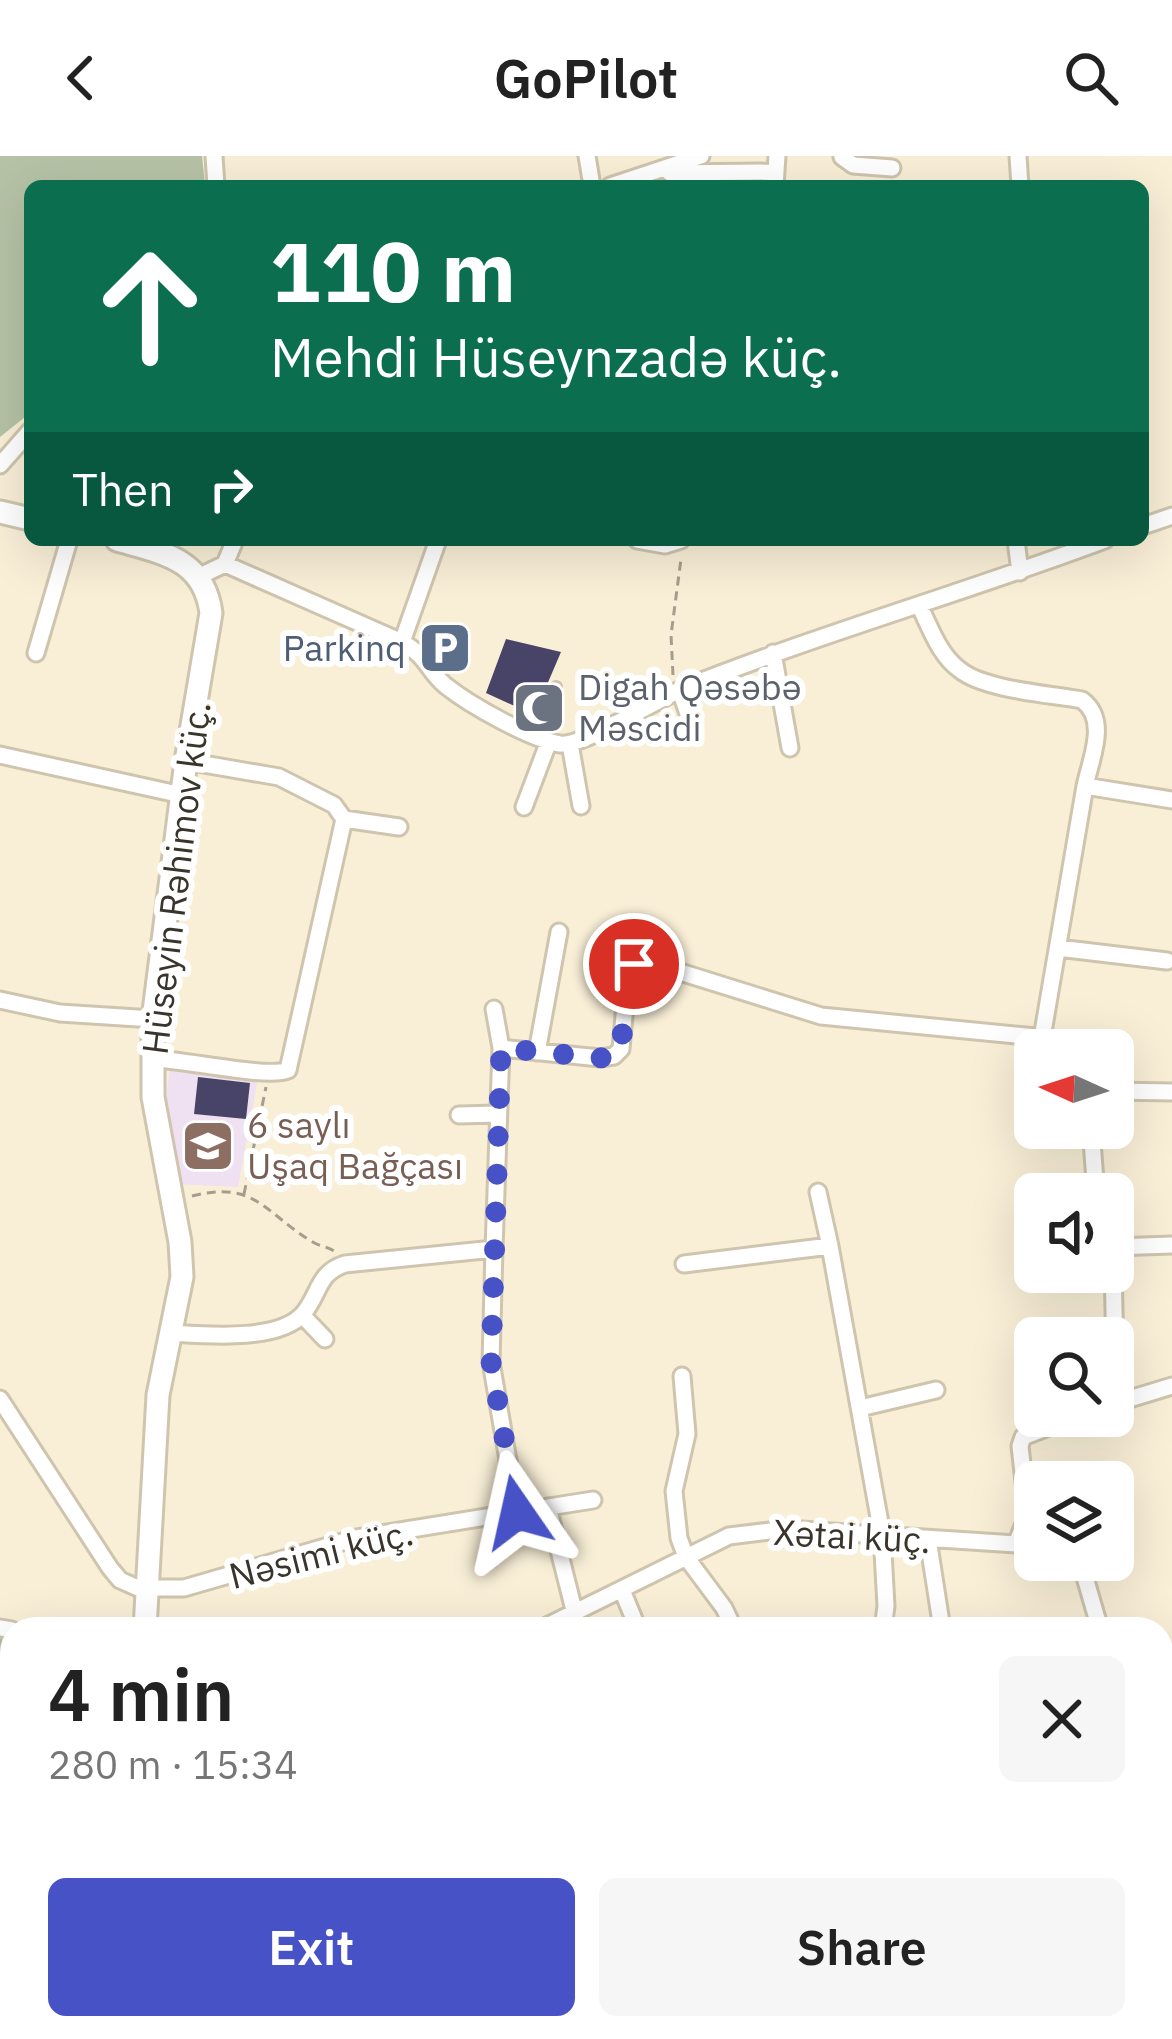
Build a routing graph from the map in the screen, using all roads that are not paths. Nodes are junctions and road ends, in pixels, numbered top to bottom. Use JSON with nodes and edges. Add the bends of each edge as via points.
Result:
{"nodes":[{"id":1,"x":226,"y":156,"type":"edge"},
{"id":2,"x":700,"y":156,"type":"edge"},
{"id":3,"x":831,"y":156,"type":"edge"},
{"id":4,"x":214,"y":157,"type":"edge"},
{"id":5,"x":846,"y":157,"type":"edge"},
{"id":6,"x":892,"y":168,"type":"dead end"},
{"id":7,"x":666,"y":169,"type":"junction"},
{"id":8,"x":776,"y":171,"type":"edge"},
{"id":9,"x":636,"y":180,"type":"edge"},
{"id":10,"x":24,"y":438,"type":"edge"},
{"id":11,"x":0,"y":465,"type":"edge"},
{"id":12,"x":67,"y":546,"type":"edge"},
{"id":13,"x":135,"y":546,"type":"edge"},
{"id":14,"x":232,"y":546,"type":"edge"},
{"id":15,"x":436,"y":546,"type":"edge"},
{"id":16,"x":1017,"y":546,"type":"edge"},
{"id":17,"x":1090,"y":546,"type":"edge"},
{"id":18,"x":225,"y":564,"type":"junction"},
{"id":19,"x":1020,"y":572,"type":"junction"},
{"id":20,"x":200,"y":576,"type":"junction"},
{"id":21,"x":919,"y":605,"type":"junction"},
{"id":22,"x":402,"y":642,"type":"junction"},
{"id":23,"x":36,"y":653,"type":"dead end"},
{"id":24,"x":773,"y":653,"type":"junction"},
{"id":25,"x":556,"y":687,"type":"dead end"},
{"id":26,"x":676,"y":691,"type":"junction"},
{"id":27,"x":688,"y":724,"type":"dead end"},
{"id":28,"x":542,"y":738,"type":"junction"},
{"id":29,"x":570,"y":744,"type":"junction"},
{"id":30,"x":790,"y":748,"type":"dead end"},
{"id":31,"x":0,"y":755,"type":"edge"},
{"id":32,"x":186,"y":761,"type":"junction"},
{"id":33,"x":1085,"y":786,"type":"junction"},
{"id":34,"x":182,"y":795,"type":"junction"},
{"id":35,"x":1172,"y":800,"type":"edge"},
{"id":36,"x":581,"y":806,"type":"dead end"},
{"id":37,"x":524,"y":807,"type":"dead end"},
{"id":38,"x":344,"y":819,"type":"junction"},
{"id":39,"x":399,"y":827,"type":"dead end"},
{"id":40,"x":559,"y":932,"type":"dead end"},
{"id":41,"x":1058,"y":948,"type":"junction"},
{"id":42,"x":1167,"y":962,"type":"dead end"},
{"id":43,"x":0,"y":1000,"type":"edge"},
{"id":44,"x":494,"y":1009,"type":"dead end"},
{"id":45,"x":153,"y":1019,"type":"junction"},
{"id":46,"x":1044,"y":1029,"type":"edge"},
{"id":47,"x":1014,"y":1035,"type":"edge"},
{"id":48,"x":501,"y":1048,"type":"junction"},
{"id":49,"x":537,"y":1052,"type":"junction"},
{"id":50,"x":152,"y":1059,"type":"junction"},
{"id":51,"x":1134,"y":1091,"type":"edge"},
{"id":52,"x":1172,"y":1092,"type":"edge"},
{"id":53,"x":498,"y":1114,"type":"junction"},
{"id":54,"x":458,"y":1115,"type":"dead end"},
{"id":55,"x":818,"y":1192,"type":"dead end"},
{"id":56,"x":1172,"y":1245,"type":"edge"},
{"id":57,"x":830,"y":1246,"type":"junction"},
{"id":58,"x":1134,"y":1246,"type":"edge"},
{"id":59,"x":494,"y":1249,"type":"junction"},
{"id":60,"x":684,"y":1264,"type":"dead end"},
{"id":61,"x":302,"y":1315,"type":"junction"},
{"id":62,"x":170,"y":1333,"type":"junction"},
{"id":63,"x":326,"y":1339,"type":"dead end"},
{"id":64,"x":682,"y":1376,"type":"dead end"},
{"id":65,"x":1172,"y":1386,"type":"edge"},
{"id":66,"x":936,"y":1390,"type":"dead end"},
{"id":67,"x":1134,"y":1398,"type":"edge"},
{"id":68,"x":0,"y":1399,"type":"edge"},
{"id":69,"x":860,"y":1408,"type":"junction"},
{"id":70,"x":593,"y":1500,"type":"dead end"},
{"id":71,"x":548,"y":1507,"type":"junction"},
{"id":72,"x":517,"y":1512,"type":"junction"},
{"id":73,"x":883,"y":1534,"type":"junction"},
{"id":74,"x":928,"y":1539,"type":"junction"},
{"id":75,"x":1014,"y":1544,"type":"edge"},
{"id":76,"x":686,"y":1557,"type":"junction"},
{"id":77,"x":1086,"y":1581,"type":"edge"},
{"id":78,"x":148,"y":1590,"type":"junction"},
{"id":79,"x":622,"y":1591,"type":"junction"},
{"id":80,"x":575,"y":1614,"type":"junction"},
{"id":81,"x":146,"y":1617,"type":"edge"},
{"id":82,"x":568,"y":1617,"type":"edge"},
{"id":83,"x":633,"y":1617,"type":"edge"},
{"id":84,"x":728,"y":1617,"type":"edge"},
{"id":85,"x":885,"y":1617,"type":"edge"},
{"id":86,"x":940,"y":1617,"type":"edge"},
{"id":87,"x":1097,"y":1617,"type":"edge"}],
"edges":[{"from":1,"to":4,"type":"street"},
{"from":2,"to":7,"type":"street"},
{"from":3,"to":5,"type":"street"},
{"from":5,"to":6,"type":"street","via":[[853,165]]},
{"from":7,"to":8,"type":"street"},
{"from":7,"to":9,"type":"street"},
{"from":10,"to":11,"type":"street"},
{"from":12,"to":23,"type":"street"},
{"from":13,"to":20,"type":"main road"},
{"from":14,"to":18,"type":"street"},
{"from":15,"to":22,"type":"street"},
{"from":16,"to":19,"type":"street"},
{"from":17,"to":19,"type":"street"},
{"from":18,"to":20,"type":"street"},
{"from":18,"to":22,"type":"street"},
{"from":19,"to":21,"type":"street"},
{"from":20,"to":32,"type":"main road","name":"Hüseyin Rəhimov küç.","via":[[212,613]]},
{"from":21,"to":24,"type":"street"},
{"from":21,"to":33,"type":"street","via":[[958,669],[1093,708],[1098,723]]},
{"from":22,"to":28,"type":"street","via":[[458,694]]},
{"from":24,"to":26,"type":"street"},
{"from":24,"to":30,"type":"street"},
{"from":25,"to":28,"type":"lane"},
{"from":26,"to":27,"type":"lane"},
{"from":26,"to":29,"type":"street"},
{"from":28,"to":29,"type":"street"},
{"from":28,"to":37,"type":"street"},
{"from":29,"to":36,"type":"street"},
{"from":31,"to":34,"type":"street"},
{"from":32,"to":34,"type":"main road","name":"Hüseyin Rəhimov küç."},
{"from":32,"to":38,"type":"street","via":[[279,778],[334,805]]},
{"from":33,"to":35,"type":"street"},
{"from":33,"to":41,"type":"street"},
{"from":34,"to":45,"type":"main road","name":"Hüseyin Rəhimov küç."},
{"from":38,"to":39,"type":"street"},
{"from":38,"to":50,"type":"street","via":[[288,1070]]},
{"from":40,"to":49,"type":"street"},
{"from":41,"to":42,"type":"street"},
{"from":41,"to":46,"type":"street"},
{"from":43,"to":45,"type":"street"},
{"from":44,"to":48,"type":"street"},
{"from":45,"to":50,"type":"main road","name":"Hüseyin Rəhimov küç."},
{"from":47,"to":49,"type":"street","via":[[821,1016],[648,962],[628,972],[614,1056]]},
{"from":48,"to":49,"type":"street"},
{"from":48,"to":53,"type":"street"},
{"from":50,"to":62,"type":"main road","name":"Hüseyin Rəhimov küç.","via":[[158,1140],[180,1241]]},
{"from":51,"to":52,"type":"street"},
{"from":53,"to":54,"type":"street"},
{"from":53,"to":59,"type":"street"},
{"from":55,"to":57,"type":"street"},
{"from":56,"to":58,"type":"street"},
{"from":57,"to":60,"type":"street"},
{"from":57,"to":69,"type":"street"},
{"from":59,"to":61,"type":"street","via":[[345,1264],[323,1275]]},
{"from":59,"to":72,"type":"street","via":[[491,1362]]},
{"from":61,"to":62,"type":"street","via":[[242,1334]]},
{"from":61,"to":63,"type":"street"},
{"from":62,"to":78,"type":"main road","name":"Hüseyin Rəhimov küç.","via":[[154,1438]]},
{"from":64,"to":76,"type":"street","via":[[687,1434],[674,1491]]},
{"from":65,"to":67,"type":"street"},
{"from":66,"to":69,"type":"street"},
{"from":68,"to":78,"type":"street","via":[[110,1568],[128,1586]]},
{"from":69,"to":73,"type":"street"},
{"from":70,"to":71,"type":"street","name":"Nəsimi küç."},
{"from":71,"to":72,"type":"street","name":"Nəsimi küç."},
{"from":71,"to":80,"type":"street"},
{"from":72,"to":78,"type":"street","name":"Nəsimi küç.","via":[[356,1538],[225,1579]]},
{"from":73,"to":74,"type":"street","name":"Xətai küç."},
{"from":73,"to":76,"type":"street","name":"Xətai küç.","via":[[755,1531]]},
{"from":73,"to":85,"type":"street"},
{"from":74,"to":75,"type":"street","name":"Xətai küç."},
{"from":74,"to":86,"type":"street"},
{"from":76,"to":79,"type":"street","name":"Xətai küç."},
{"from":76,"to":84,"type":"street"},
{"from":77,"to":87,"type":"street"},
{"from":78,"to":81,"type":"main road","name":"Hüseyin Rəhimov küç."},
{"from":79,"to":80,"type":"street","name":"Xətai küç."},
{"from":79,"to":83,"type":"street"},
{"from":80,"to":82,"type":"street","name":"Xətai küç."}]}
